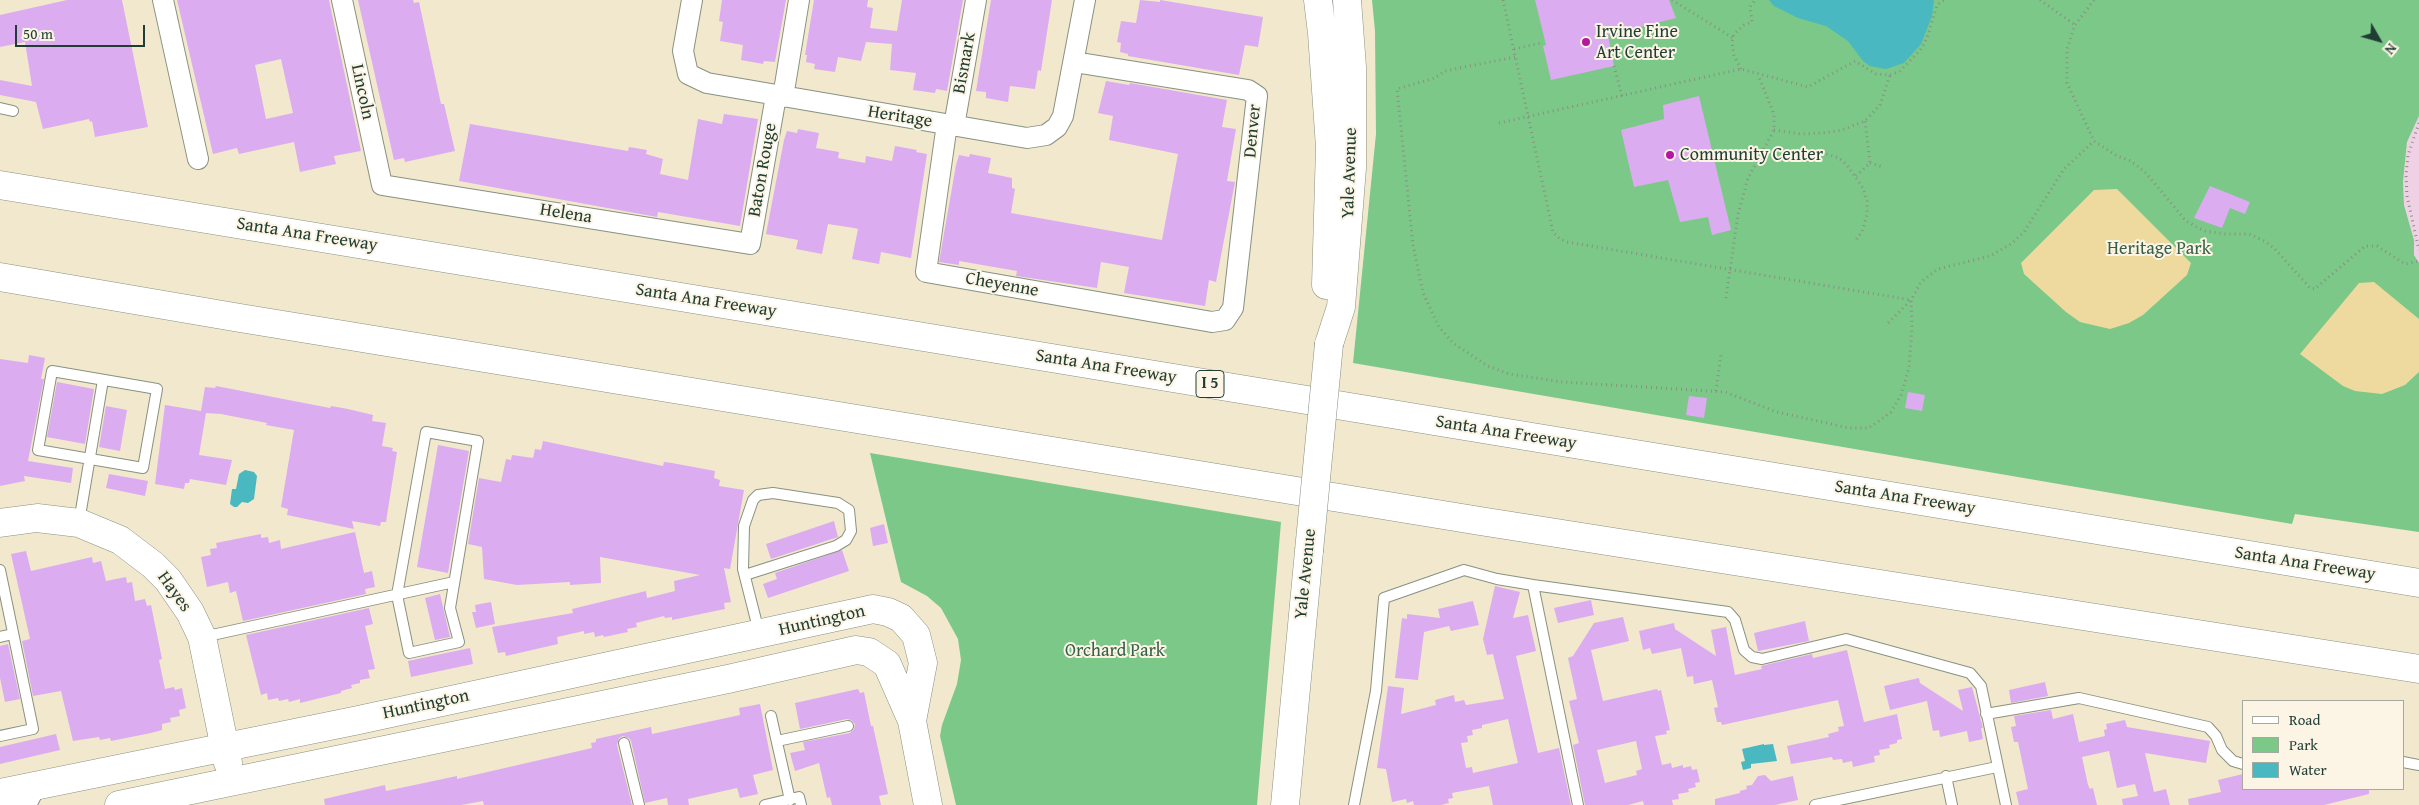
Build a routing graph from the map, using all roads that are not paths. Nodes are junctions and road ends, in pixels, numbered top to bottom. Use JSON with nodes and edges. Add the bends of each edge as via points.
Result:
{"nodes":[{"id":1,"x":163,"y":0,"type":"edge"},
{"id":2,"x":342,"y":0,"type":"edge"},
{"id":3,"x":692,"y":0,"type":"edge"},
{"id":4,"x":798,"y":0,"type":"edge"},
{"id":5,"x":976,"y":0,"type":"edge"},
{"id":6,"x":1085,"y":0,"type":"edge"},
{"id":7,"x":1318,"y":0,"type":"edge"},
{"id":8,"x":1347,"y":0,"type":"edge"},
{"id":9,"x":1074,"y":62,"type":"junction"},
{"id":10,"x":779,"y":96,"type":"junction"},
{"id":11,"x":0,"y":108,"type":"edge"},
{"id":12,"x":13,"y":111,"type":"dead end"},
{"id":13,"x":951,"y":125,"type":"junction"},
{"id":14,"x":198,"y":159,"type":"dead end"},
{"id":15,"x":0,"y":185,"type":"edge"},
{"id":16,"x":382,"y":185,"type":"joint"},
{"id":17,"x":750,"y":244,"type":"joint"},
{"id":18,"x":0,"y":277,"type":"edge"},
{"id":19,"x":1225,"y":320,"type":"joint"},
{"id":20,"x":1329,"y":344,"type":"junction"},
{"id":21,"x":103,"y":380,"type":"junction"},
{"id":22,"x":90,"y":459,"type":"junction"},
{"id":23,"x":0,"y":523,"type":"edge"},
{"id":24,"x":79,"y":523,"type":"junction"},
{"id":25,"x":0,"y":570,"type":"edge"},
{"id":26,"x":745,"y":575,"type":"junction"},
{"id":27,"x":454,"y":582,"type":"junction"},
{"id":28,"x":2419,"y":583,"type":"edge"},
{"id":29,"x":1533,"y":585,"type":"junction"},
{"id":30,"x":397,"y":595,"type":"junction"},
{"id":31,"x":13,"y":634,"type":"junction"},
{"id":32,"x":759,"y":635,"type":"junction"},
{"id":33,"x":0,"y":637,"type":"edge"},
{"id":34,"x":202,"y":637,"type":"junction"},
{"id":35,"x":2419,"y":669,"type":"edge"},
{"id":36,"x":1986,"y":714,"type":"junction"},
{"id":37,"x":771,"y":716,"type":"dead end"},
{"id":38,"x":912,"y":721,"type":"junction"},
{"id":39,"x":848,"y":726,"type":"dead end"},
{"id":40,"x":0,"y":736,"type":"edge"},
{"id":41,"x":777,"y":741,"type":"junction"},
{"id":42,"x":624,"y":743,"type":"dead end"},
{"id":43,"x":223,"y":746,"type":"junction"},
{"id":44,"x":2404,"y":762,"type":"edge"},
{"id":45,"x":2242,"y":764,"type":"edge"},
{"id":46,"x":2419,"y":765,"type":"edge"},
{"id":47,"x":1997,"y":767,"type":"junction"},
{"id":48,"x":1946,"y":776,"type":"junction"},
{"id":49,"x":233,"y":782,"type":"junction"},
{"id":50,"x":36,"y":785,"type":"junction"},
{"id":51,"x":0,"y":792,"type":"edge"},
{"id":52,"x":790,"y":800,"type":"junction"},
{"id":53,"x":14,"y":805,"type":"edge"},
{"id":54,"x":119,"y":805,"type":"edge"},
{"id":55,"x":638,"y":805,"type":"edge"},
{"id":56,"x":765,"y":805,"type":"edge"},
{"id":57,"x":801,"y":805,"type":"edge"},
{"id":58,"x":928,"y":805,"type":"edge"},
{"id":59,"x":1285,"y":805,"type":"edge"},
{"id":60,"x":1354,"y":805,"type":"edge"},
{"id":61,"x":1578,"y":805,"type":"edge"},
{"id":62,"x":1815,"y":805,"type":"edge"},
{"id":63,"x":1952,"y":805,"type":"edge"},
{"id":64,"x":2006,"y":805,"type":"edge"}],
"edges":[{"from":1,"to":14,"type":"street"},
{"from":2,"to":16,"type":"street","name":"Lincoln"},
{"from":3,"to":10,"type":"street","name":"Heritage","via":[[683,51],[688,74],[707,83]]},
{"from":4,"to":10,"type":"street","name":"Baton Rouge"},
{"from":5,"to":13,"type":"street","name":"Bismark"},
{"from":6,"to":9,"type":"street","name":"Heritage"},
{"from":7,"to":20,"type":"main road","name":"Yale Avenue","via":[[1330,147],[1325,306]]},
{"from":8,"to":20,"type":"main road","name":"Yale Avenue","via":[[1352,67],[1352,168],[1341,307]]},
{"from":9,"to":13,"type":"street","name":"Heritage","via":[[1063,116],[1057,127],[1046,135],[1027,138]]},
{"from":9,"to":19,"type":"street","name":"Denver","via":[[1248,90],[1257,96],[1233,308]]},
{"from":10,"to":13,"type":"street","name":"Heritage"},
{"from":10,"to":17,"type":"street","name":"Baton Rouge"},
{"from":11,"to":12,"type":"lane"},
{"from":13,"to":19,"type":"street","name":"Cheyenne","via":[[926,272],[1212,322]]},
{"from":15,"to":28,"type":"main road","name":"Santa Ana Freeway","number":"I 5"},
{"from":16,"to":17,"type":"street","name":"Helena"},
{"from":18,"to":35,"type":"main road","via":[[1480,521]]},
{"from":20,"to":59,"type":"main road","name":"Yale Avenue","bridge":true},
{"from":21,"to":22,"type":"lane"},
{"from":21,"to":22,"type":"lane","via":[[52,371],[38,450]]},
{"from":21,"to":22,"type":"lane","via":[[157,389],[143,468]]},
{"from":22,"to":24,"type":"lane"},
{"from":23,"to":24,"type":"main road","name":"Hayes","via":[[37,518]]},
{"from":24,"to":34,"type":"main road","name":"Hayes","via":[[120,540],[153,565],[180,595]]},
{"from":25,"to":31,"type":"lane"},
{"from":26,"to":26,"type":"lane","via":[[744,526],[749,506],[758,494],[822,500],[838,503],[849,510],[851,532],[846,540]]},
{"from":26,"to":32,"type":"lane"},
{"from":27,"to":30,"type":"lane"},
{"from":27,"to":30,"type":"lane","via":[[450,608],[459,642],[410,653]]},
{"from":27,"to":30,"type":"lane","via":[[478,441],[426,432]]},
{"from":29,"to":36,"type":"lane","via":[[1728,612],[1735,620],[1744,650],[1752,658],[1762,659],[1846,639],[1970,673],[1981,686]]},
{"from":29,"to":60,"type":"lane","via":[[1464,570],[1384,598],[1376,691]]},
{"from":29,"to":61,"type":"lane"},
{"from":30,"to":34,"type":"lane"},
{"from":31,"to":33,"type":"lane"},
{"from":31,"to":40,"type":"lane","via":[[33,729]]},
{"from":32,"to":38,"type":"main road","name":"Huntington","via":[[873,609],[901,618],[916,635],[923,663]]},
{"from":32,"to":43,"type":"main road","name":"Huntington"},
{"from":34,"to":43,"type":"main road","name":"Hayes"},
{"from":36,"to":45,"type":"lane","via":[[2079,698],[2208,727],[2222,750],[2233,761]]},
{"from":36,"to":47,"type":"lane"},
{"from":37,"to":41,"type":"lane"},
{"from":38,"to":49,"type":"main road","name":"Huntington","via":[[887,664],[870,652],[856,650]]},
{"from":38,"to":58,"type":"main road"},
{"from":39,"to":41,"type":"lane"},
{"from":41,"to":52,"type":"lane"},
{"from":42,"to":55,"type":"lane"},
{"from":43,"to":49,"type":"main road","name":"Hayes"},
{"from":43,"to":50,"type":"main road","name":"Huntington"},
{"from":44,"to":46,"type":"lane"},
{"from":47,"to":48,"type":"lane"},
{"from":47,"to":64,"type":"lane"},
{"from":48,"to":62,"type":"lane"},
{"from":48,"to":63,"type":"lane"},
{"from":49,"to":54,"type":"main road","name":"Huntington"},
{"from":50,"to":51,"type":"main road","name":"Huntington"},
{"from":50,"to":53,"type":"street","via":[[28,801]]},
{"from":52,"to":56,"type":"lane"},
{"from":52,"to":57,"type":"lane","via":[[798,797]]}]}
